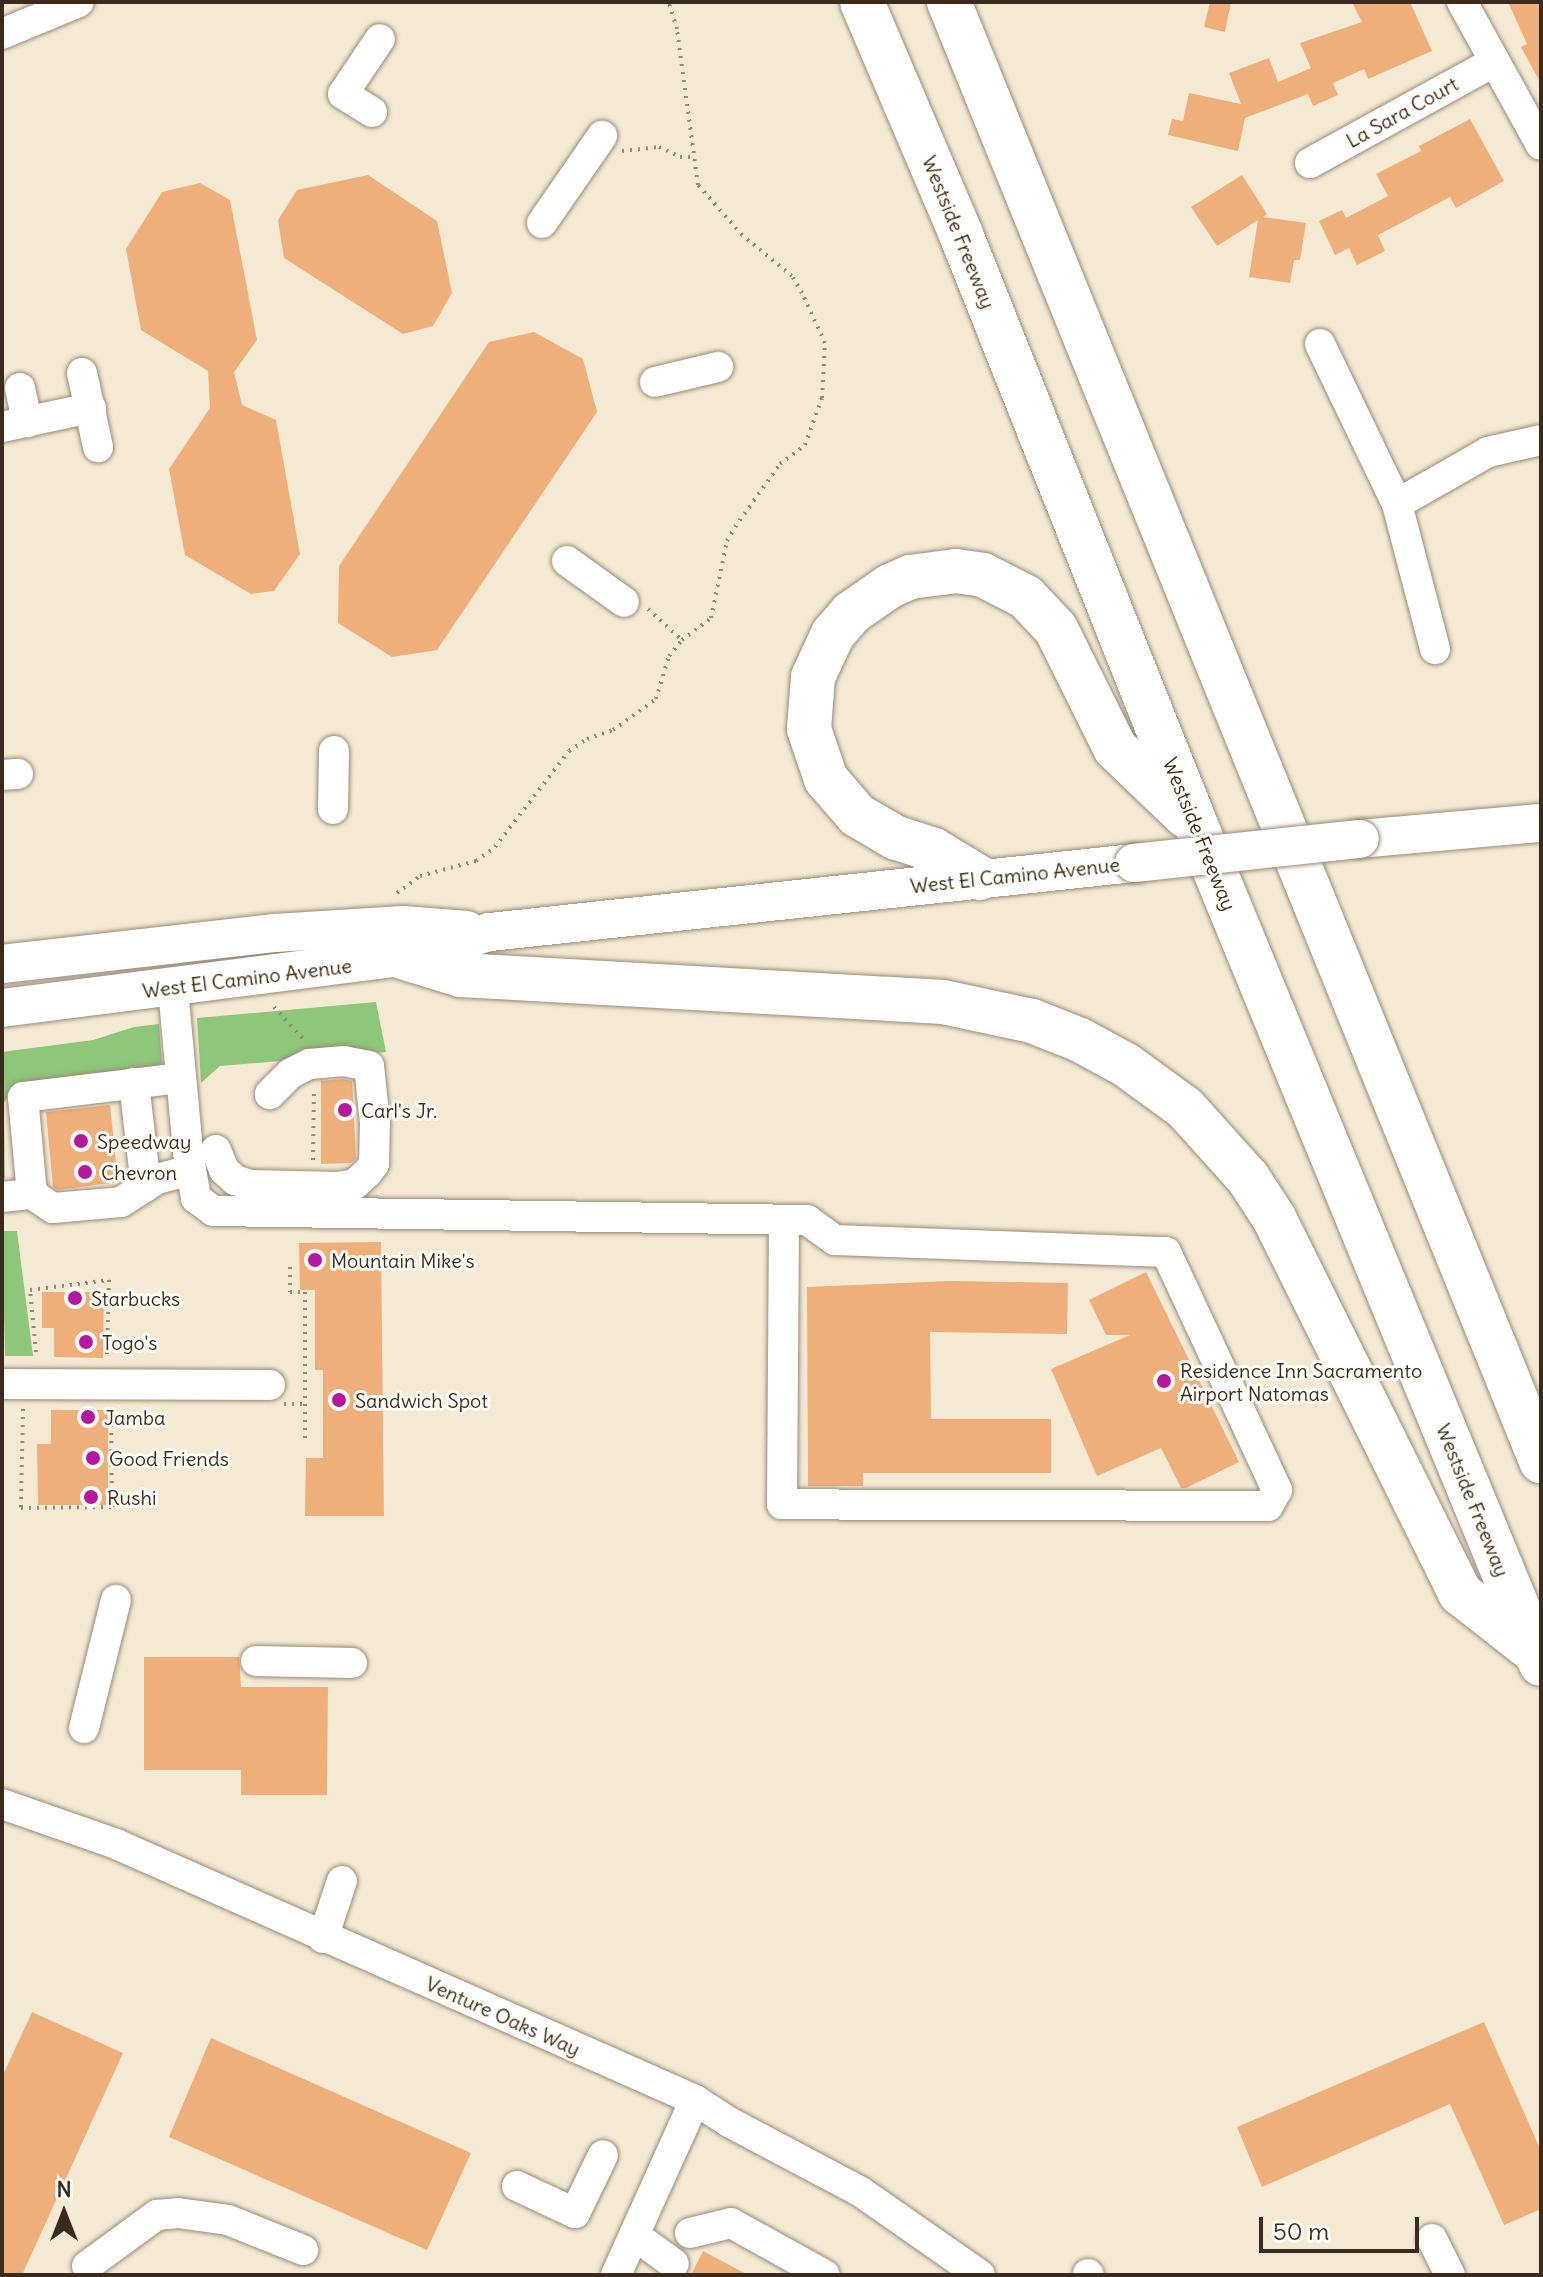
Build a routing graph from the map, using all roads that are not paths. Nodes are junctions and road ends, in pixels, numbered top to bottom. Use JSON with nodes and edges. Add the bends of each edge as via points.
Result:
{"nodes":[{"id":1,"x":79,"y":2,"type":"edge"},
{"id":2,"x":862,"y":2,"type":"edge"},
{"id":3,"x":949,"y":2,"type":"edge"},
{"id":4,"x":1462,"y":2,"type":"edge"},
{"id":5,"x":2,"y":34,"type":"edge"},
{"id":6,"x":380,"y":39,"type":"dead end"},
{"id":7,"x":1494,"y":62,"type":"junction"},
{"id":8,"x":372,"y":112,"type":"dead end"},
{"id":9,"x":602,"y":136,"type":"road end"},
{"id":10,"x":1541,"y":145,"type":"edge"},
{"id":11,"x":1310,"y":163,"type":"dead end"},
{"id":12,"x":542,"y":223,"type":"dead end"},
{"id":13,"x":1320,"y":344,"type":"dead end"},
{"id":14,"x":718,"y":367,"type":"dead end"},
{"id":15,"x":82,"y":373,"type":"dead end"},
{"id":16,"x":655,"y":382,"type":"dead end"},
{"id":17,"x":20,"y":388,"type":"dead end"},
{"id":18,"x":91,"y":408,"type":"junction"},
{"id":19,"x":15,"y":424,"type":"edge"},
{"id":20,"x":1541,"y":440,"type":"edge"},
{"id":21,"x":98,"y":447,"type":"dead end"},
{"id":22,"x":1397,"y":504,"type":"junction"},
{"id":23,"x":567,"y":561,"type":"dead end"},
{"id":24,"x":633,"y":603,"type":"road end"},
{"id":25,"x":1435,"y":649,"type":"dead end"},
{"id":26,"x":334,"y":751,"type":"dead end"},
{"id":27,"x":333,"y":809,"type":"dead end"},
{"id":28,"x":1541,"y":823,"type":"edge"},
{"id":29,"x":1196,"y":825,"type":"junction"},
{"id":30,"x":980,"y":878,"type":"junction"},
{"id":31,"x":490,"y":932,"type":"junction"},
{"id":32,"x":402,"y":957,"type":"junction"},
{"id":33,"x":2,"y":964,"type":"edge"},
{"id":34,"x":173,"y":989,"type":"junction"},
{"id":35,"x":2,"y":1008,"type":"edge"},
{"id":36,"x":181,"y":1078,"type":"junction"},
{"id":37,"x":134,"y":1083,"type":"junction"},
{"id":38,"x":270,"y":1094,"type":"dead end"},
{"id":39,"x":216,"y":1150,"type":"dead end"},
{"id":40,"x":191,"y":1170,"type":"junction"},
{"id":41,"x":146,"y":1186,"type":"junction"},
{"id":42,"x":32,"y":1194,"type":"junction"},
{"id":43,"x":2,"y":1197,"type":"edge"},
{"id":44,"x":784,"y":1220,"type":"junction"},
{"id":45,"x":270,"y":1385,"type":"dead end"},
{"id":46,"x":12,"y":1393,"type":"edge"},
{"id":47,"x":1541,"y":1461,"type":"edge"},
{"id":48,"x":116,"y":1600,"type":"dead end"},
{"id":49,"x":1539,"y":1659,"type":"edge"},
{"id":50,"x":256,"y":1661,"type":"dead end"},
{"id":51,"x":352,"y":1663,"type":"dead end"},
{"id":52,"x":84,"y":1728,"type":"dead end"},
{"id":53,"x":2,"y":1804,"type":"edge"},
{"id":54,"x":342,"y":1881,"type":"dead end"},
{"id":55,"x":323,"y":1938,"type":"junction"},
{"id":56,"x":695,"y":2100,"type":"junction"},
{"id":57,"x":603,"y":2155,"type":"dead end"},
{"id":58,"x":517,"y":2186,"type":"dead end"},
{"id":59,"x":690,"y":2233,"type":"dead end"},
{"id":60,"x":634,"y":2235,"type":"junction"},
{"id":61,"x":1432,"y":2239,"type":"dead end"},
{"id":62,"x":303,"y":2250,"type":"dead end"},
{"id":63,"x":674,"y":2264,"type":"dead end"},
{"id":64,"x":87,"y":2266,"type":"dead end"},
{"id":65,"x":616,"y":2275,"type":"edge"},
{"id":66,"x":825,"y":2275,"type":"edge"},
{"id":67,"x":980,"y":2275,"type":"edge"},
{"id":68,"x":1450,"y":2275,"type":"edge"}],
"edges":[{"from":1,"to":5,"type":"street"},
{"from":2,"to":29,"type":"highway","name":"Westside Freeway","via":[[962,237]]},
{"from":3,"to":47,"type":"highway"},
{"from":4,"to":7,"type":"street"},
{"from":6,"to":8,"type":"street","via":[[343,94]]},
{"from":7,"to":10,"type":"street"},
{"from":7,"to":11,"type":"street","name":"La Sara Court"},
{"from":9,"to":12,"type":"street"},
{"from":13,"to":22,"type":"street"},
{"from":14,"to":16,"type":"street"},
{"from":15,"to":18,"type":"street"},
{"from":17,"to":19,"type":"street"},
{"from":18,"to":19,"type":"street"},
{"from":18,"to":21,"type":"street"},
{"from":20,"to":22,"type":"street","via":[[1488,452]]},
{"from":22,"to":25,"type":"street"},
{"from":23,"to":24,"type":"street"},
{"from":26,"to":27,"type":"street"},
{"from":28,"to":30,"type":"main road","name":"West El Camino Avenue","bridge":true},
{"from":29,"to":30,"type":"highway","via":[[1115,748],[1056,629],[1026,597],[983,575],[956,571],[910,577],[862,605],[833,634],[813,677],[812,742],[826,779],[857,815]]},
{"from":29,"to":49,"type":"highway","name":"Westside Freeway"},
{"from":30,"to":31,"type":"main road","name":"West El Camino Avenue"},
{"from":31,"to":32,"type":"main road","name":"West El Camino Avenue"},
{"from":31,"to":33,"type":"main road","name":"West El Camino Avenue","via":[[387,926],[275,933]]},
{"from":32,"to":34,"type":"main road","name":"West El Camino Avenue"},
{"from":32,"to":49,"type":"highway","via":[[461,975],[943,1002],[1032,1021],[1126,1065],[1185,1108],[1248,1178],[1274,1218],[1460,1593]]},
{"from":34,"to":35,"type":"main road","name":"West El Camino Avenue"},
{"from":34,"to":36,"type":"street"},
{"from":36,"to":37,"type":"street"},
{"from":36,"to":40,"type":"street"},
{"from":37,"to":41,"type":"street"},
{"from":37,"to":42,"type":"street","via":[[23,1097]]},
{"from":38,"to":39,"type":"street","via":[[291,1073],[315,1063],[355,1061],[369,1066],[374,1164],[355,1184],[242,1184],[224,1170]]},
{"from":40,"to":41,"type":"street"},
{"from":40,"to":44,"type":"street","via":[[196,1198],[213,1211]]},
{"from":41,"to":42,"type":"street","via":[[121,1202],[71,1208],[53,1208]]},
{"from":42,"to":43,"type":"street"},
{"from":44,"to":44,"type":"street","via":[[807,1220],[835,1240],[1166,1252],[1277,1490],[1268,1506],[782,1504]]},
{"from":45,"to":46,"type":"street","via":[[120,1394]]},
{"from":48,"to":52,"type":"street"},
{"from":50,"to":51,"type":"street"},
{"from":53,"to":55,"type":"street","name":"Venture Oaks Way","via":[[116,1844]]},
{"from":54,"to":55,"type":"street"},
{"from":55,"to":56,"type":"street","name":"Venture Oaks Way"},
{"from":56,"to":60,"type":"street"},
{"from":56,"to":67,"type":"street","name":"Venture Oaks Way","via":[[861,2192]]},
{"from":57,"to":58,"type":"street","via":[[575,2213]]},
{"from":59,"to":66,"type":"street","via":[[731,2223]]},
{"from":60,"to":63,"type":"street"},
{"from":60,"to":65,"type":"street"},
{"from":61,"to":68,"type":"street"},
{"from":62,"to":64,"type":"street","via":[[228,2220],[178,2213],[157,2215]]}]}
